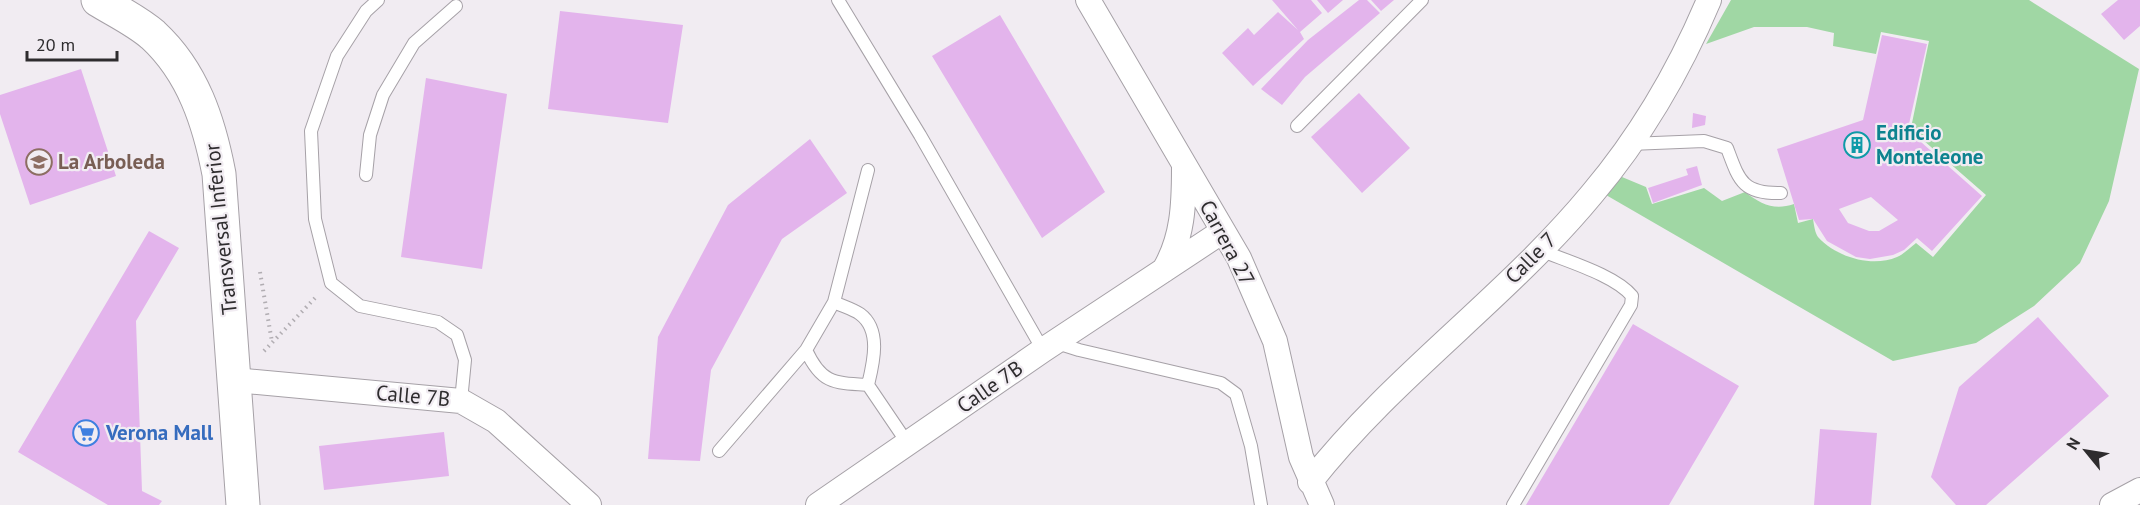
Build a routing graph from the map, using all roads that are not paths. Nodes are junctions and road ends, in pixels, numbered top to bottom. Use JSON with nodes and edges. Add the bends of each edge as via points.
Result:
{"nodes":[{"id":1,"x":98,"y":0,"type":"edge"},
{"id":2,"x":378,"y":0,"type":"edge"},
{"id":3,"x":838,"y":0,"type":"edge"},
{"id":4,"x":1088,"y":0,"type":"edge"},
{"id":5,"x":1422,"y":0,"type":"edge"},
{"id":6,"x":1709,"y":0,"type":"edge"},
{"id":7,"x":456,"y":2,"type":"edge"},
{"id":8,"x":1297,"y":126,"type":"dead end"},
{"id":9,"x":1630,"y":144,"type":"junction"},
{"id":10,"x":1184,"y":165,"type":"junction"},
{"id":11,"x":868,"y":170,"type":"dead end"},
{"id":12,"x":366,"y":175,"type":"dead end"},
{"id":13,"x":1781,"y":193,"type":"dead end"},
{"id":14,"x":1223,"y":231,"type":"junction"},
{"id":15,"x":1540,"y":250,"type":"junction"},
{"id":16,"x":1162,"y":272,"type":"junction"},
{"id":17,"x":834,"y":302,"type":"junction"},
{"id":18,"x":1050,"y":346,"type":"junction"},
{"id":19,"x":806,"y":350,"type":"junction"},
{"id":20,"x":235,"y":380,"type":"junction"},
{"id":21,"x":868,"y":385,"type":"junction"},
{"id":22,"x":461,"y":401,"type":"junction"},
{"id":23,"x":908,"y":444,"type":"junction"},
{"id":24,"x":719,"y":451,"type":"dead end"},
{"id":25,"x":1310,"y":482,"type":"junction"},
{"id":26,"x":2140,"y":490,"type":"edge"},
{"id":27,"x":243,"y":505,"type":"edge"},
{"id":28,"x":589,"y":505,"type":"edge"},
{"id":29,"x":819,"y":505,"type":"edge"},
{"id":30,"x":1261,"y":505,"type":"edge"},
{"id":31,"x":1322,"y":505,"type":"edge"},
{"id":32,"x":1513,"y":505,"type":"edge"},
{"id":33,"x":2112,"y":505,"type":"edge"}],
"edges":[{"from":1,"to":20,"type":"main road","name":"Transversal Inferior","via":[[151,34],[175,58],[210,127],[219,174]]},
{"from":2,"to":22,"type":"lane","via":[[366,11],[337,56],[311,131],[315,219],[331,283],[360,306],[438,322],[457,335],[465,360]]},
{"from":3,"to":18,"type":"lane"},
{"from":4,"to":10,"type":"street","name":"Carrera 27"},
{"from":5,"to":8,"type":"lane"},
{"from":6,"to":9,"type":"street","name":"Calle 7","via":[[1690,46]]},
{"from":7,"to":12,"type":"lane","via":[[414,43],[383,95],[370,135]]},
{"from":9,"to":13,"type":"lane","via":[[1713,142],[1727,148],[1738,178],[1749,189]]},
{"from":9,"to":15,"type":"street","name":"Calle 7","via":[[1592,194]]},
{"from":10,"to":14,"type":"street","name":"Carrera 27"},
{"from":10,"to":16,"type":"street","name":"Calle 7B","via":[[1185,206],[1175,250]]},
{"from":11,"to":17,"type":"lane"},
{"from":14,"to":16,"type":"street","name":"Calle 7B"},
{"from":14,"to":25,"type":"street","name":"Carrera 27","via":[[1275,341]]},
{"from":15,"to":25,"type":"street","name":"Calle 7","via":[[1344,439]]},
{"from":15,"to":32,"type":"lane","via":[[1607,278],[1632,296],[1631,305]]},
{"from":16,"to":18,"type":"street","name":"Calle 7B"},
{"from":17,"to":19,"type":"lane"},
{"from":17,"to":21,"type":"lane","via":[[862,315],[871,332],[876,350]]},
{"from":18,"to":23,"type":"street","name":"Calle 7B"},
{"from":18,"to":30,"type":"lane","via":[[1221,383],[1236,394],[1251,446]]},
{"from":19,"to":21,"type":"lane","via":[[816,371],[840,383]]},
{"from":19,"to":24,"type":"lane"},
{"from":20,"to":22,"type":"street","name":"Calle 7B"},
{"from":20,"to":27,"type":"main road","name":"Transversal Inferior"},
{"from":21,"to":23,"type":"lane"},
{"from":22,"to":28,"type":"street","name":"Calle 7B","via":[[496,421]]},
{"from":23,"to":29,"type":"street","name":"Calle 7B"},
{"from":25,"to":31,"type":"street","name":"Carrera 27"},
{"from":26,"to":33,"type":"street"}]}
